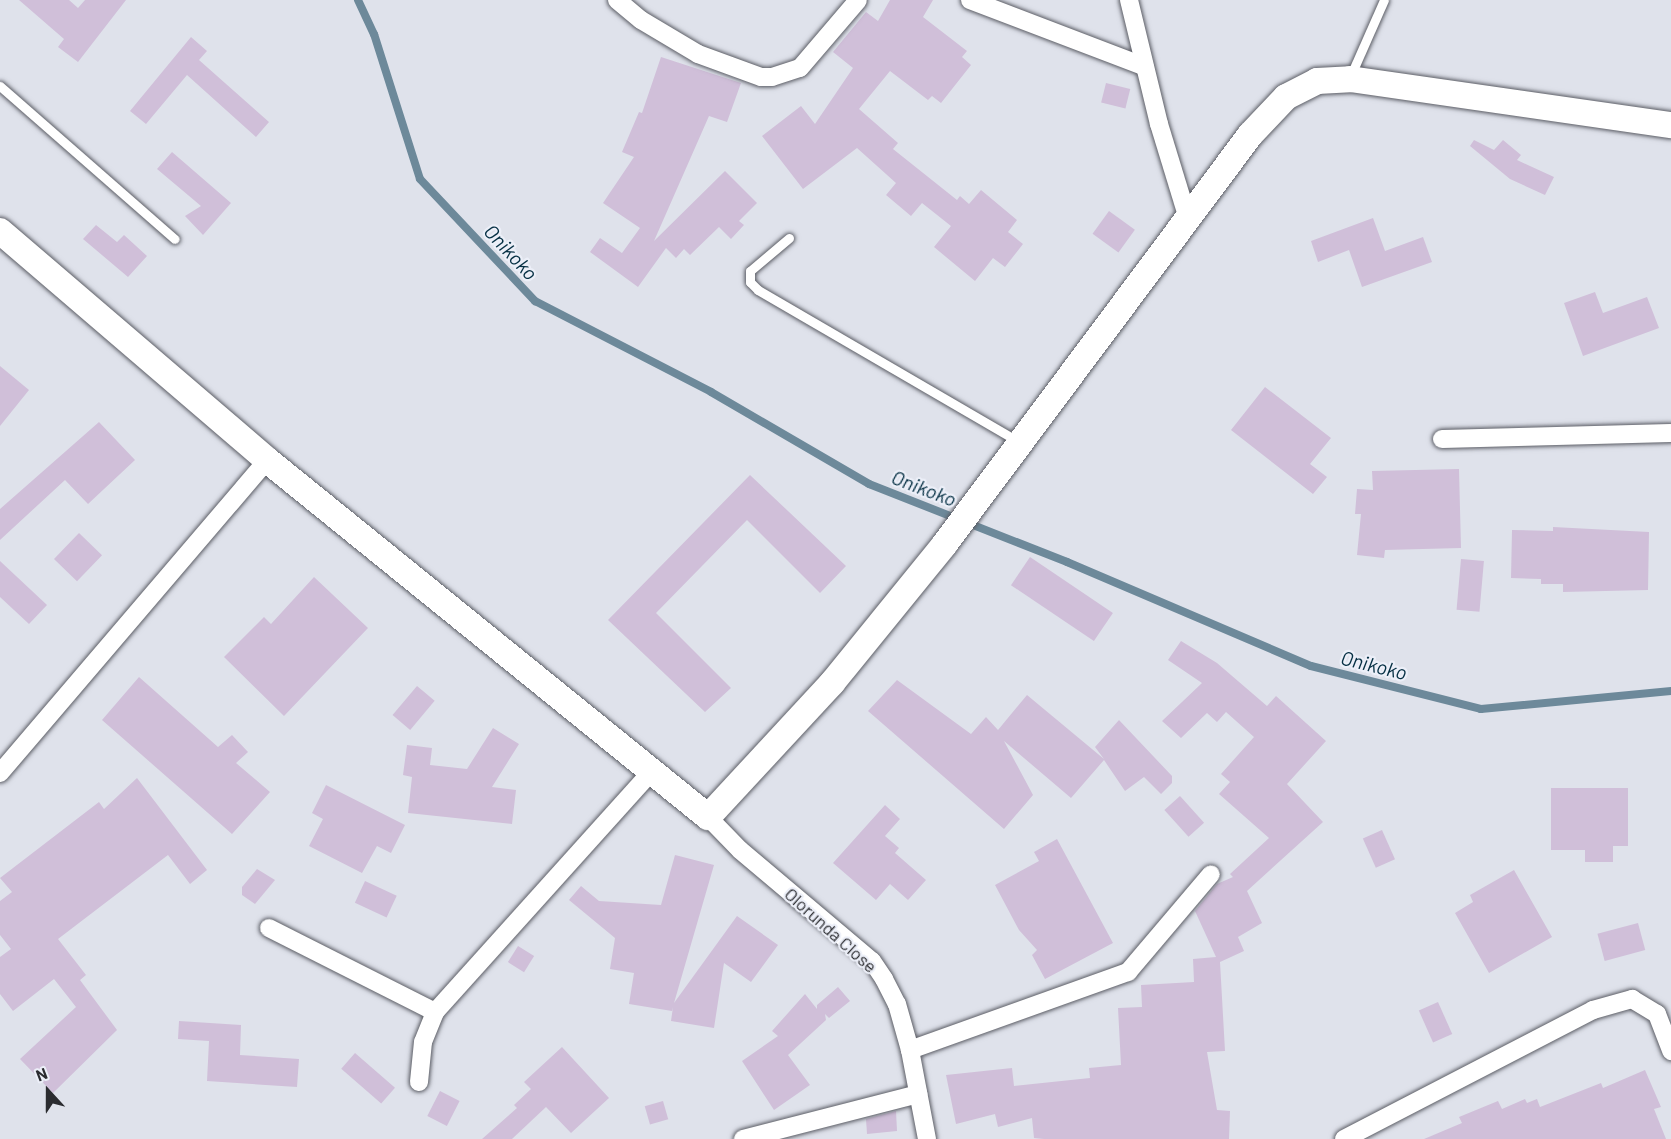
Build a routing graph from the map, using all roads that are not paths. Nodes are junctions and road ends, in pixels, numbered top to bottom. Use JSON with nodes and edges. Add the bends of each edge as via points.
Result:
{"nodes":[{"id":1,"x":617,"y":0,"type":"edge"},
{"id":2,"x":858,"y":0,"type":"edge"},
{"id":3,"x":970,"y":0,"type":"edge"},
{"id":4,"x":1129,"y":0,"type":"edge"},
{"id":5,"x":1379,"y":2,"type":"edge"},
{"id":6,"x":1145,"y":67,"type":"junction"},
{"id":7,"x":1350,"y":79,"type":"junction"},
{"id":8,"x":0,"y":86,"type":"edge"},
{"id":9,"x":1671,"y":125,"type":"edge"},
{"id":10,"x":1188,"y":219,"type":"junction"},
{"id":11,"x":0,"y":231,"type":"edge"},
{"id":12,"x":789,"y":238,"type":"dead end"},
{"id":13,"x":175,"y":239,"type":"dead end"},
{"id":14,"x":1671,"y":433,"type":"edge"},
{"id":15,"x":1442,"y":439,"type":"dead end"},
{"id":16,"x":1021,"y":444,"type":"junction"},
{"id":17,"x":267,"y":460,"type":"junction"},
{"id":18,"x":651,"y":772,"type":"junction"},
{"id":19,"x":0,"y":773,"type":"edge"},
{"id":20,"x":708,"y":817,"type":"junction"},
{"id":21,"x":1211,"y":874,"type":"dead end"},
{"id":22,"x":269,"y":928,"type":"dead end"},
{"id":23,"x":435,"y":1012,"type":"junction"},
{"id":24,"x":910,"y":1050,"type":"junction"},
{"id":25,"x":1671,"y":1051,"type":"edge"},
{"id":26,"x":419,"y":1082,"type":"dead end"},
{"id":27,"x":918,"y":1094,"type":"junction"},
{"id":28,"x":743,"y":1139,"type":"edge"},
{"id":29,"x":927,"y":1139,"type":"edge"},
{"id":30,"x":1344,"y":1139,"type":"edge"}],
"edges":[{"from":1,"to":2,"type":"street","via":[[641,20],[698,54],[761,77],[772,77],[800,68]]},
{"from":3,"to":6,"type":"street"},
{"from":4,"to":6,"type":"street"},
{"from":5,"to":7,"type":"lane"},
{"from":6,"to":10,"type":"street"},
{"from":7,"to":9,"type":"main road"},
{"from":7,"to":10,"type":"main road","via":[[1317,81],[1286,97],[1250,135]]},
{"from":8,"to":13,"type":"lane"},
{"from":10,"to":16,"type":"main road"},
{"from":11,"to":17,"type":"main road"},
{"from":12,"to":16,"type":"lane","via":[[750,271],[750,282],[758,290]]},
{"from":14,"to":15,"type":"street"},
{"from":16,"to":20,"type":"main road","via":[[825,691]]},
{"from":17,"to":18,"type":"main road"},
{"from":17,"to":19,"type":"street"},
{"from":18,"to":20,"type":"main road"},
{"from":18,"to":23,"type":"street"},
{"from":20,"to":24,"type":"street","name":"Olorunda Close","via":[[740,850],[872,961],[897,1004]]},
{"from":21,"to":24,"type":"street","via":[[1128,972]]},
{"from":22,"to":23,"type":"street"},
{"from":23,"to":26,"type":"street","via":[[423,1042]]},
{"from":24,"to":27,"type":"street","name":"Olorunda Close"},
{"from":25,"to":30,"type":"street","via":[[1657,1014],[1632,999],[1593,1010]]},
{"from":27,"to":28,"type":"street"},
{"from":27,"to":29,"type":"street","name":"Olorunda Close"}]}
